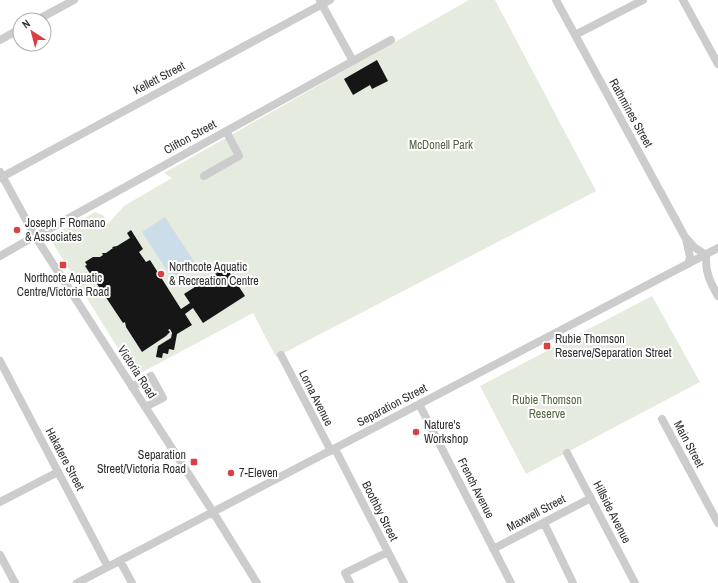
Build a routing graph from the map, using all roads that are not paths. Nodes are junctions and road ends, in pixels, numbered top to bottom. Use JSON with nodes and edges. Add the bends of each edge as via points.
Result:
{"nodes":[{"id":1,"x":74,"y":0,"type":"edge"},
{"id":2,"x":330,"y":0,"type":"edge"},
{"id":3,"x":556,"y":0,"type":"edge"},
{"id":4,"x":643,"y":0,"type":"edge"},
{"id":5,"x":683,"y":0,"type":"edge"},
{"id":6,"x":321,"y":2,"type":"edge"},
{"id":7,"x":52,"y":12,"type":"edge"},
{"id":8,"x":12,"y":33,"type":"edge"},
{"id":9,"x":575,"y":36,"type":"junction"},
{"id":10,"x":0,"y":40,"type":"edge"},
{"id":11,"x":391,"y":40,"type":"dead end"},
{"id":12,"x":353,"y":61,"type":"junction"},
{"id":13,"x":718,"y":64,"type":"edge"},
{"id":14,"x":226,"y":131,"type":"junction"},
{"id":15,"x":1,"y":175,"type":"edge"},
{"id":16,"x":204,"y":176,"type":"dead end"},
{"id":17,"x":35,"y":236,"type":"junction"},
{"id":18,"x":685,"y":237,"type":"junction"},
{"id":19,"x":718,"y":248,"type":"edge"},
{"id":20,"x":706,"y":255,"type":"junction"},
{"id":21,"x":0,"y":256,"type":"edge"},
{"id":22,"x":688,"y":264,"type":"junction"},
{"id":23,"x":718,"y":296,"type":"edge"},
{"id":24,"x":281,"y":355,"type":"dead end"},
{"id":25,"x":0,"y":361,"type":"edge"},
{"id":26,"x":132,"y":387,"type":"junction"},
{"id":27,"x":419,"y":404,"type":"junction"},
{"id":28,"x":145,"y":408,"type":"junction"},
{"id":29,"x":662,"y":419,"type":"dead end"},
{"id":30,"x":333,"y":450,"type":"junction"},
{"id":31,"x":567,"y":453,"type":"dead end"},
{"id":32,"x":58,"y":472,"type":"junction"},
{"id":33,"x":591,"y":498,"type":"junction"},
{"id":34,"x":0,"y":502,"type":"edge"},
{"id":35,"x":213,"y":512,"type":"junction"},
{"id":36,"x":544,"y":523,"type":"junction"},
{"id":37,"x":718,"y":523,"type":"edge"},
{"id":38,"x":494,"y":549,"type":"junction"},
{"id":39,"x":388,"y":552,"type":"junction"},
{"id":40,"x":0,"y":555,"type":"edge"},
{"id":41,"x":120,"y":561,"type":"junction"},
{"id":42,"x":108,"y":567,"type":"junction"},
{"id":43,"x":15,"y":583,"type":"edge"},
{"id":44,"x":77,"y":583,"type":"edge"},
{"id":45,"x":132,"y":583,"type":"edge"},
{"id":46,"x":257,"y":583,"type":"edge"},
{"id":47,"x":350,"y":583,"type":"edge"},
{"id":48,"x":404,"y":583,"type":"edge"},
{"id":49,"x":511,"y":583,"type":"edge"},
{"id":50,"x":574,"y":583,"type":"edge"},
{"id":51,"x":635,"y":583,"type":"edge"}],
"edges":[{"from":1,"to":7,"type":"street"},
{"from":2,"to":6,"type":"street","name":"Kellett Street"},
{"from":3,"to":9,"type":"street","name":"Rathmines Street"},
{"from":4,"to":9,"type":"street"},
{"from":5,"to":13,"type":"street"},
{"from":6,"to":12,"type":"street"},
{"from":6,"to":15,"type":"street","name":"Kellett Street"},
{"from":8,"to":10,"type":"street"},
{"from":9,"to":18,"type":"street","name":"Rathmines Street"},
{"from":11,"to":12,"type":"street","name":"Clifton Street"},
{"from":12,"to":14,"type":"street","name":"Clifton Street"},
{"from":14,"to":16,"type":"street","via":[[239,156]]},
{"from":14,"to":17,"type":"street","name":"Clifton Street"},
{"from":15,"to":17,"type":"street","name":"Victoria Road"},
{"from":17,"to":21,"type":"street","name":"Clifton Street"},
{"from":17,"to":26,"type":"street","name":"Victoria Road"},
{"from":18,"to":20,"type":"street","name":"Rathmines Street"},
{"from":18,"to":22,"type":"street","name":"Rathmines Street","via":[[690,253]]},
{"from":19,"to":20,"type":"street","name":"Separation Street"},
{"from":20,"to":22,"type":"street","name":"Separation Street"},
{"from":20,"to":23,"type":"street","via":[[706,272]]},
{"from":22,"to":27,"type":"street","name":"Separation Street"},
{"from":24,"to":30,"type":"street","name":"Lorna Avenue"},
{"from":25,"to":32,"type":"street","name":"Hakatere Street"},
{"from":26,"to":28,"type":"street","name":"Victoria Road"},
{"from":26,"to":28,"type":"street","via":[[151,376],[163,398]]},
{"from":27,"to":30,"type":"street","name":"Separation Street"},
{"from":27,"to":38,"type":"street","name":"French Avenue"},
{"from":28,"to":35,"type":"street","name":"Victoria Road"},
{"from":29,"to":37,"type":"street","name":"Main Street"},
{"from":30,"to":35,"type":"street","name":"Separation Street"},
{"from":30,"to":39,"type":"street","name":"Boothby Street"},
{"from":31,"to":33,"type":"street","name":"Hillside Avenue"},
{"from":32,"to":34,"type":"street"},
{"from":32,"to":42,"type":"street","name":"Hakatere Street"},
{"from":33,"to":36,"type":"street","name":"Maxwell Street"},
{"from":33,"to":51,"type":"street","name":"Hillside Avenue"},
{"from":35,"to":41,"type":"street","name":"Separation Street"},
{"from":35,"to":46,"type":"street","name":"Victoria Road"},
{"from":36,"to":38,"type":"street","name":"Maxwell Street"},
{"from":36,"to":50,"type":"street"},
{"from":38,"to":49,"type":"street","name":"French Avenue"},
{"from":39,"to":47,"type":"street","via":[[345,572]]},
{"from":39,"to":48,"type":"street","name":"Boothby Street"},
{"from":40,"to":43,"type":"street"},
{"from":41,"to":42,"type":"street","name":"Separation Street"},
{"from":41,"to":45,"type":"street"},
{"from":42,"to":44,"type":"street","name":"Separation Street"}]}
